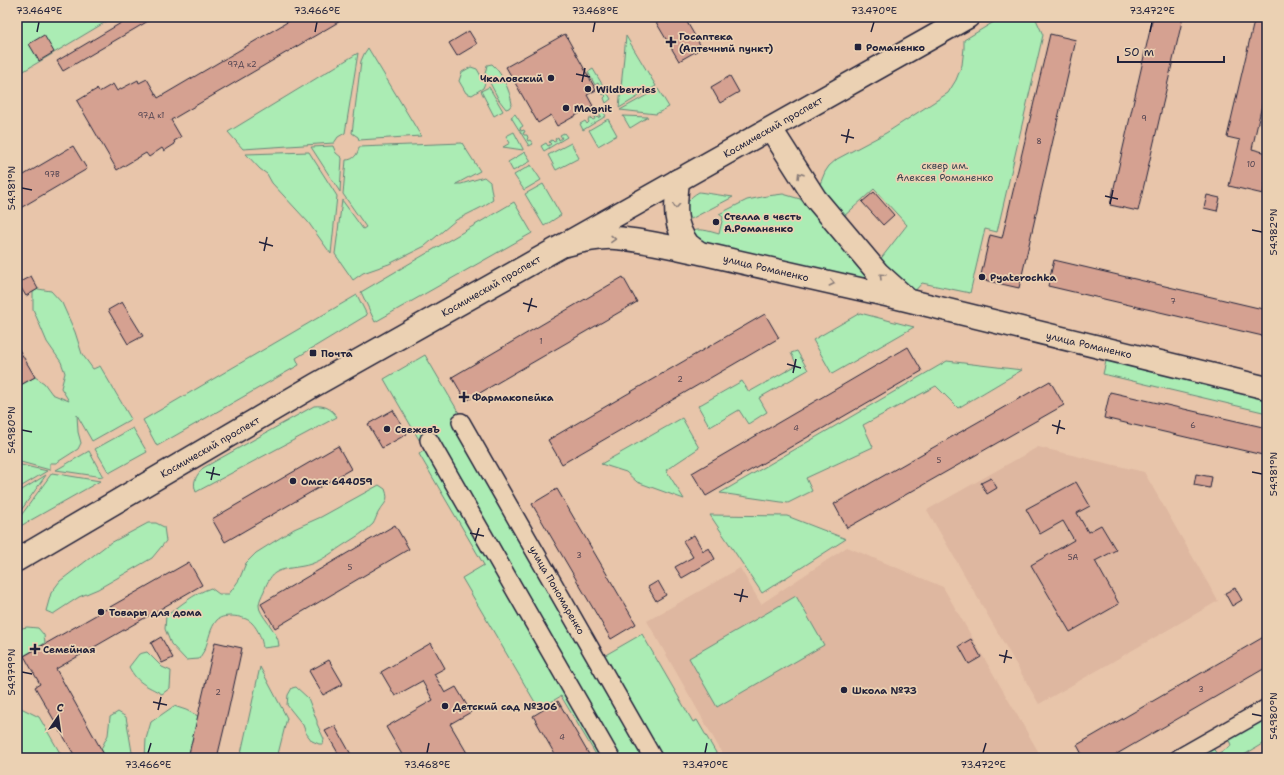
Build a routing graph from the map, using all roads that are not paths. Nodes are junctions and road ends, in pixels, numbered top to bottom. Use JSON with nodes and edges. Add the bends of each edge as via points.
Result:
{"nodes":[{"id":1,"x":968,"y":17,"type":"edge"},
{"id":2,"x":771,"y":129,"type":"junction"},
{"id":3,"x":678,"y":180,"type":"junction"},
{"id":4,"x":561,"y":246,"type":"junction"},
{"id":5,"x":700,"y":253,"type":"junction"},
{"id":6,"x":910,"y":302,"type":"junction"},
{"id":7,"x":1267,"y":388,"type":"edge"},
{"id":8,"x":460,"y":422,"type":"dead end"},
{"id":9,"x":429,"y":440,"type":"dead end"},
{"id":10,"x":17,"y":560,"type":"edge"},
{"id":11,"x":1267,"y":708,"type":"edge"},
{"id":12,"x":611,"y":758,"type":"edge"},
{"id":13,"x":652,"y":758,"type":"edge"},
{"id":14,"x":1179,"y":758,"type":"edge"}],
"edges":[{"from":1,"to":2,"type":"main road","name":"Космический проспект"},
{"from":2,"to":3,"type":"main road","name":"Космический проспект"},
{"from":6,"to":2,"type":"main road","name":"улица Романенко","one_way":true,"via":[[878,272],[815,198]]},
{"from":3,"to":4,"type":"main road","name":"Космический проспект"},
{"from":3,"to":5,"type":"main road","name":"улица Романенко","one_way":true,"via":[[676,215],[680,232],[689,245]]},
{"from":4,"to":5,"type":"main road","one_way":true,"via":[[586,240],[614,238]]},
{"from":4,"to":10,"type":"main road","name":"Космический проспект","via":[[315,385]]},
{"from":5,"to":6,"type":"main road","name":"улица Романенко","one_way":true},
{"from":6,"to":7,"type":"main road","name":"улица Романенко"},
{"from":8,"to":13,"type":"street","name":"улица Пономаренко"},
{"from":9,"to":12,"type":"street"},
{"from":11,"to":14,"type":"street"}]}
